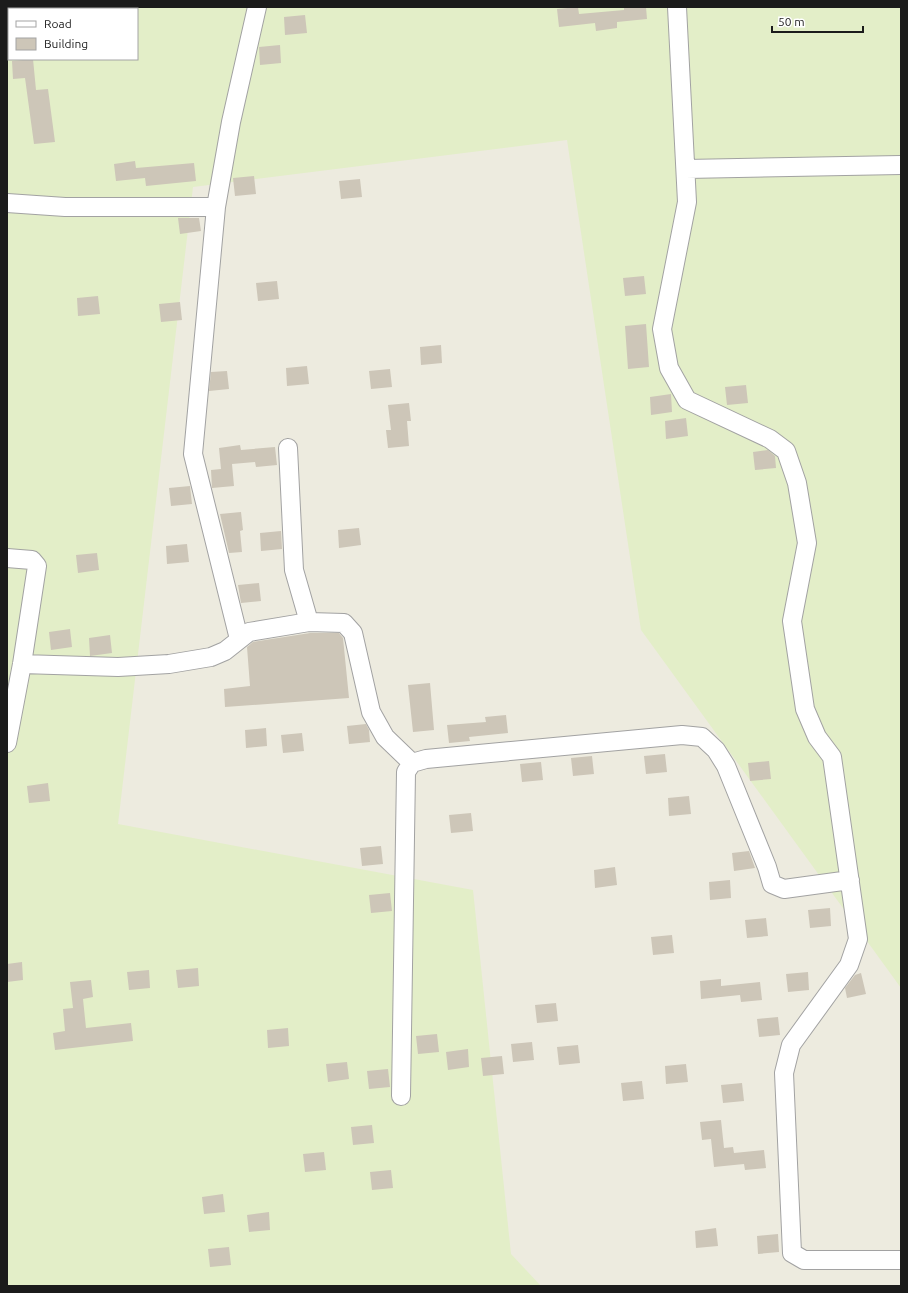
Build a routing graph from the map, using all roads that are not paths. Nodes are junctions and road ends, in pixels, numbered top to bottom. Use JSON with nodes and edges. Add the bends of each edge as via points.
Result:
{"nodes":[{"id":1,"x":257,"y":7,"type":"edge"},
{"id":2,"x":677,"y":7,"type":"edge"},
{"id":3,"x":901,"y":165,"type":"edge"},
{"id":4,"x":686,"y":169,"type":"junction"},
{"id":5,"x":7,"y":203,"type":"edge"},
{"id":6,"x":216,"y":207,"type":"junction"},
{"id":7,"x":288,"y":448,"type":"dead end"},
{"id":8,"x":7,"y":558,"type":"edge"},
{"id":9,"x":308,"y":622,"type":"junction"},
{"id":10,"x":239,"y":639,"type":"junction"},
{"id":11,"x":22,"y":664,"type":"junction"},
{"id":12,"x":7,"y":743,"type":"edge"},
{"id":13,"x":412,"y":763,"type":"junction"},
{"id":14,"x":850,"y":880,"type":"junction"},
{"id":15,"x":401,"y":1096,"type":"dead end"},
{"id":16,"x":901,"y":1260,"type":"edge"}],
"edges":[{"from":1,"to":6,"type":"street","via":[[231,122]]},
{"from":2,"to":4,"type":"street"},
{"from":3,"to":4,"type":"street"},
{"from":4,"to":14,"type":"street","via":[[687,202],[662,329],[669,368],[687,400],[770,439],[786,451],[797,483],[807,543],[792,621],[805,709],[817,737],[832,757]]},
{"from":5,"to":6,"type":"street","via":[[65,207]]},
{"from":6,"to":10,"type":"street","via":[[194,454]]},
{"from":7,"to":9,"type":"street","via":[[294,570]]},
{"from":8,"to":11,"type":"street","via":[[32,560],[37,566]]},
{"from":9,"to":10,"type":"street","via":[[249,632]]},
{"from":9,"to":13,"type":"street","via":[[344,623],[349,627],[353,633],[371,712],[385,737]]},
{"from":10,"to":11,"type":"street","via":[[225,651],[210,657],[169,664],[118,667]]},
{"from":11,"to":12,"type":"street"},
{"from":13,"to":14,"type":"street","via":[[426,759],[682,735],[702,737],[716,750],[726,766],[772,884],[784,890]]},
{"from":13,"to":15,"type":"street","via":[[406,772]]},
{"from":14,"to":16,"type":"street","via":[[858,939],[849,965],[791,1045],[784,1073],[792,1252],[804,1260]]}]}
